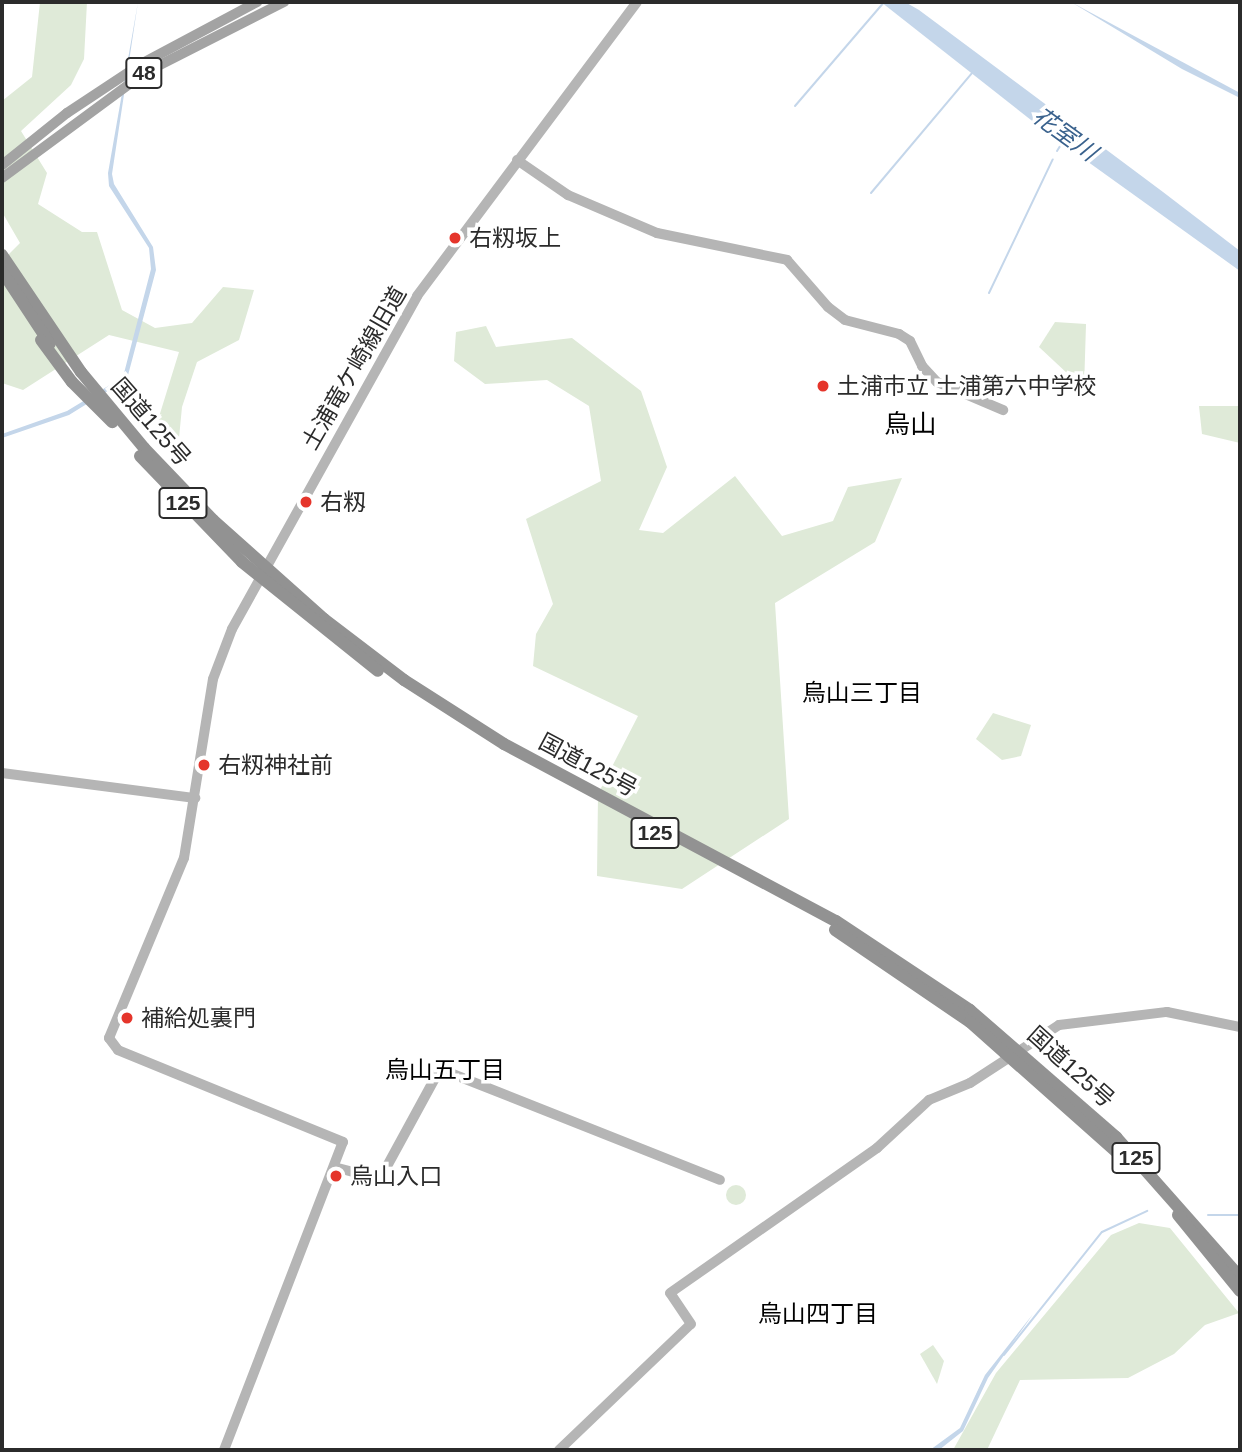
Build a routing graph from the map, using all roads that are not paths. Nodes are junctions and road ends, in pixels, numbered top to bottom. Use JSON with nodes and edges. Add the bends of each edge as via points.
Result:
{"nodes":[{"id":1,"x":257,"y":2,"type":"edge"},
{"id":2,"x":284,"y":2,"type":"edge"},
{"id":3,"x":636,"y":2,"type":"edge"},
{"id":4,"x":517,"y":160,"type":"junction"},
{"id":5,"x":2,"y":165,"type":"edge"},
{"id":6,"x":2,"y":178,"type":"edge"},
{"id":7,"x":2,"y":245,"type":"edge"},
{"id":8,"x":2,"y":255,"type":"edge"},
{"id":9,"x":6,"y":277,"type":"edge"},
{"id":10,"x":1003,"y":410,"type":"dead end"},
{"id":11,"x":114,"y":419,"type":"junction"},
{"id":12,"x":262,"y":573,"type":"junction"},
{"id":13,"x":2,"y":773,"type":"edge"},
{"id":14,"x":195,"y":798,"type":"junction"},
{"id":15,"x":1240,"y":1027,"type":"edge"},
{"id":16,"x":1016,"y":1053,"type":"junction"},
{"id":17,"x":334,"y":1167,"type":"junction"},
{"id":18,"x":720,"y":1180,"type":"dead end"},
{"id":19,"x":1240,"y":1277,"type":"edge"},
{"id":20,"x":1240,"y":1291,"type":"edge"},
{"id":21,"x":224,"y":1450,"type":"edge"},
{"id":22,"x":559,"y":1450,"type":"edge"}],
"edges":[{"from":1,"to":5,"type":"main road","number":"48","via":[[141,64],[67,113]]},
{"from":2,"to":6,"type":"main road","number":"48","via":[[146,72]]},
{"from":3,"to":4,"type":"street","name":"土浦竜ケ崎線旧道"},
{"from":4,"to":10,"type":"street","via":[[568,195],[657,233],[786,260],[845,320],[899,334],[910,341],[922,366],[937,382]]},
{"from":4,"to":12,"type":"street","name":"土浦竜ケ崎線旧道","via":[[417,296]]},
{"from":7,"to":11,"type":"highway"},
{"from":8,"to":9,"type":"highway","name":"国道125号","number":"125"},
{"from":9,"to":11,"type":"highway","name":"国道125号","number":"125"},
{"from":11,"to":12,"type":"highway","name":"国道125号","number":"125"},
{"from":12,"to":14,"type":"street","name":"土浦竜ケ崎線旧道","via":[[218,660]]},
{"from":12,"to":16,"type":"highway","name":"国道125号","number":"125","via":[[362,650],[531,760],[836,920],[929,980]]},
{"from":13,"to":14,"type":"street"},
{"from":14,"to":17,"type":"street","name":"土浦竜ケ崎線旧道","via":[[184,858],[110,1045],[341,1138]]},
{"from":15,"to":16,"type":"street","via":[[1167,1012],[1138,1013],[1051,1027]]},
{"from":16,"to":19,"type":"highway","name":"国道125号","number":"125","via":[[1116,1137]]},
{"from":16,"to":20,"type":"highway","name":"国道125号","number":"125","via":[[1155,1189]]},
{"from":16,"to":22,"type":"street","via":[[970,1083],[929,1100],[877,1148],[670,1293],[691,1324]]},
{"from":17,"to":18,"type":"street","via":[[380,1179],[440,1069]]},
{"from":17,"to":21,"type":"street"}]}
